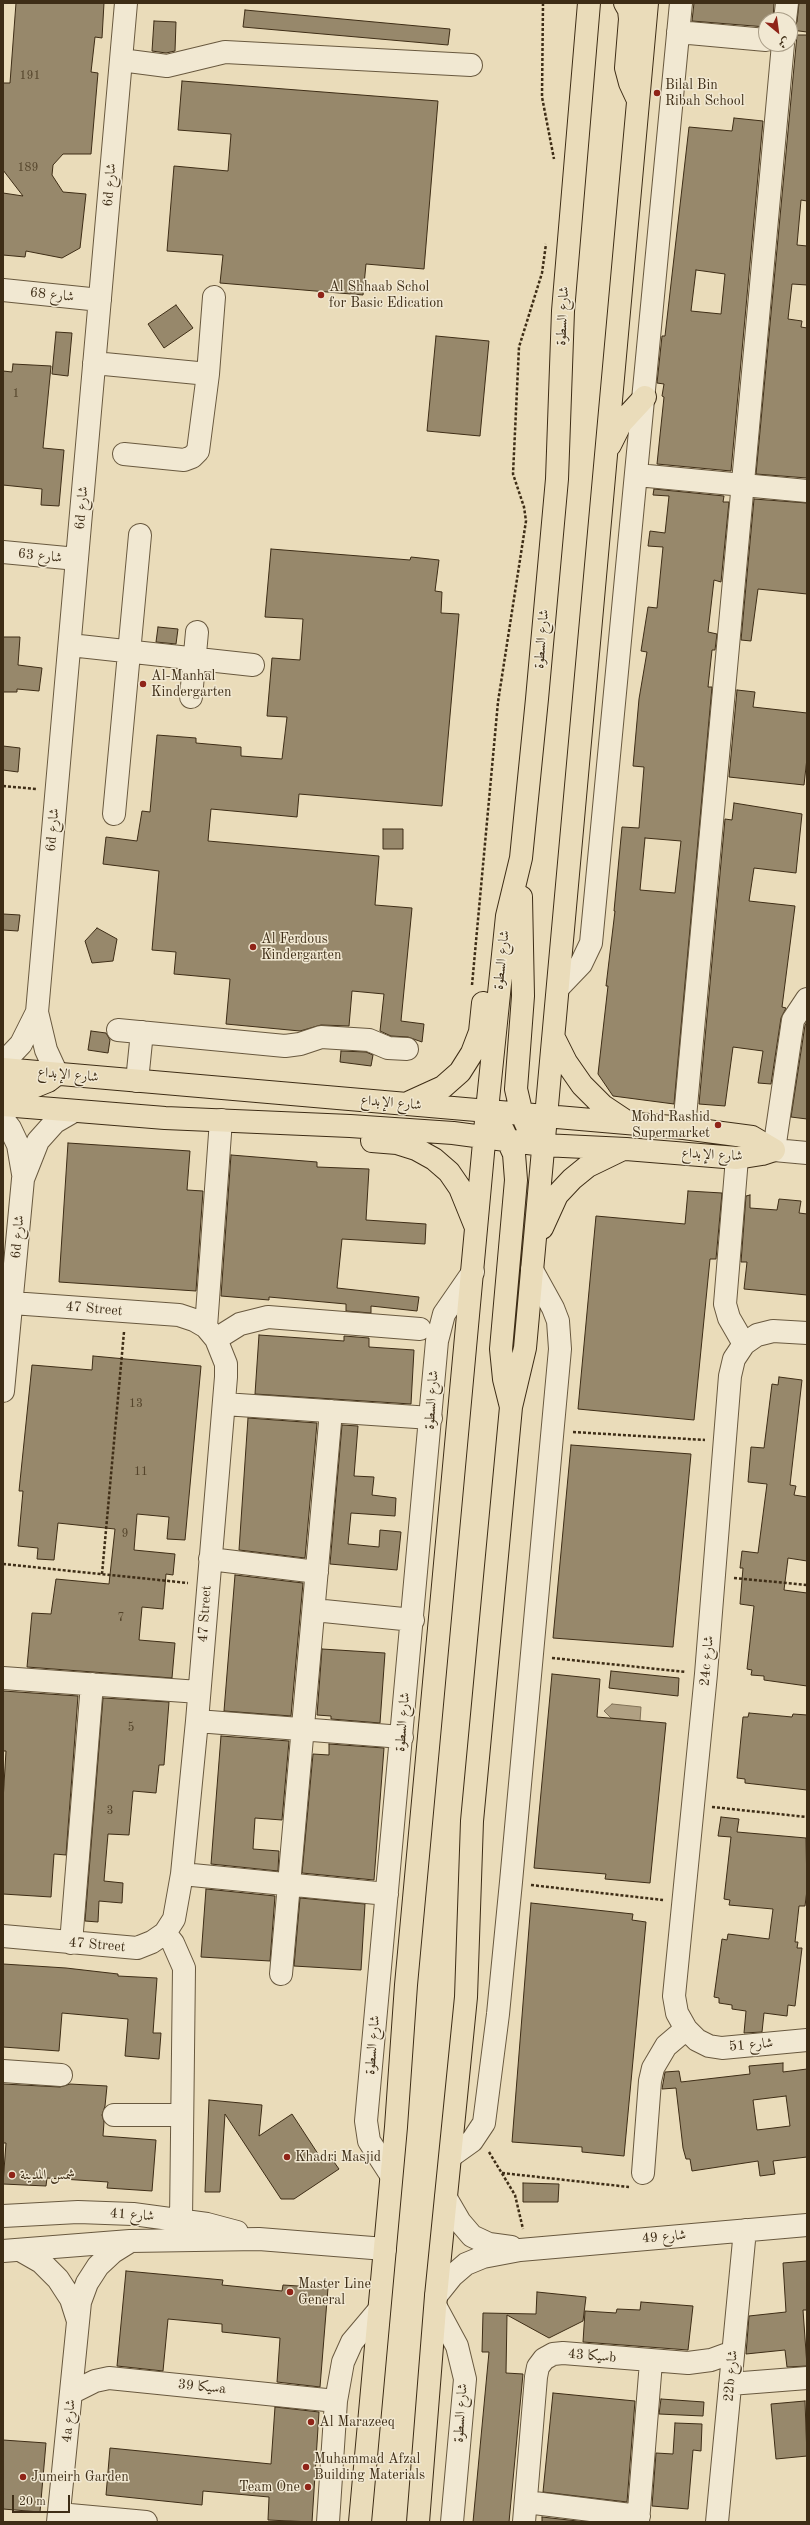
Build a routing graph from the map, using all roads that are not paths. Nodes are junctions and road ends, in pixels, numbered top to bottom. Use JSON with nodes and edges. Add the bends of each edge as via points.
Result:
{"nodes":[{"id":1,"x":126,"y":3,"type":"edge"},
{"id":2,"x":589,"y":3,"type":"edge"},
{"id":3,"x":625,"y":3,"type":"edge"},
{"id":4,"x":647,"y":3,"type":"edge"},
{"id":5,"x":681,"y":3,"type":"edge"},
{"id":6,"x":678,"y":32,"type":"junction"},
{"id":7,"x":758,"y":39,"type":"edge"},
{"id":8,"x":782,"y":52,"type":"edge"},
{"id":9,"x":121,"y":60,"type":"junction"},
{"id":10,"x":471,"y":65,"type":"dead end"},
{"id":11,"x":639,"y":101,"type":"junction"},
{"id":12,"x":3,"y":290,"type":"edge"},
{"id":13,"x":214,"y":297,"type":"dead end"},
{"id":14,"x":100,"y":300,"type":"junction"},
{"id":15,"x":94,"y":363,"type":"junction"},
{"id":16,"x":208,"y":374,"type":"junction"},
{"id":17,"x":645,"y":397,"type":"junction"},
{"id":18,"x":124,"y":454,"type":"dead end"},
{"id":19,"x":606,"y":455,"type":"junction"},
{"id":20,"x":637,"y":475,"type":"junction"},
{"id":21,"x":743,"y":484,"type":"junction"},
{"id":22,"x":807,"y":491,"type":"edge"},
{"id":23,"x":140,"y":535,"type":"dead end"},
{"id":24,"x":3,"y":552,"type":"edge"},
{"id":25,"x":77,"y":559,"type":"junction"},
{"id":26,"x":197,"y":632,"type":"dead end"},
{"id":27,"x":70,"y":645,"type":"junction"},
{"id":28,"x":129,"y":651,"type":"junction"},
{"id":29,"x":194,"y":658,"type":"junction"},
{"id":30,"x":253,"y":664,"type":"dead end"},
{"id":31,"x":191,"y":697,"type":"dead end"},
{"id":32,"x":114,"y":814,"type":"dead end"},
{"id":33,"x":521,"y":858,"type":"junction"},
{"id":34,"x":558,"y":988,"type":"junction"},
{"id":35,"x":807,"y":999,"type":"edge"},
{"id":36,"x":37,"y":1012,"type":"junction"},
{"id":37,"x":118,"y":1030,"type":"dead end"},
{"id":38,"x":142,"y":1032,"type":"junction"},
{"id":39,"x":554,"y":1036,"type":"junction"},
{"id":40,"x":407,"y":1049,"type":"dead end"},
{"id":41,"x":3,"y":1063,"type":"edge"},
{"id":42,"x":3,"y":1069,"type":"edge"},
{"id":43,"x":57,"y":1074,"type":"junction"},
{"id":44,"x":137,"y":1081,"type":"junction"},
{"id":45,"x":3,"y":1089,"type":"edge"},
{"id":46,"x":404,"y":1104,"type":"junction"},
{"id":47,"x":3,"y":1105,"type":"edge"},
{"id":48,"x":74,"y":1110,"type":"junction"},
{"id":49,"x":487,"y":1110,"type":"junction"},
{"id":50,"x":522,"y":1114,"type":"junction"},
{"id":51,"x":547,"y":1115,"type":"junction"},
{"id":52,"x":3,"y":1119,"type":"edge"},
{"id":53,"x":221,"y":1120,"type":"junction"},
{"id":54,"x":628,"y":1123,"type":"junction"},
{"id":55,"x":302,"y":1124,"type":"junction"},
{"id":56,"x":684,"y":1128,"type":"junction"},
{"id":57,"x":486,"y":1138,"type":"junction"},
{"id":58,"x":510,"y":1141,"type":"junction"},
{"id":59,"x":543,"y":1145,"type":"junction"},
{"id":60,"x":626,"y":1149,"type":"junction"},
{"id":61,"x":774,"y":1150,"type":"junction"},
{"id":62,"x":807,"y":1153,"type":"edge"},
{"id":63,"x":737,"y":1158,"type":"junction"},
{"id":64,"x":23,"y":1179,"type":"junction"},
{"id":65,"x":478,"y":1230,"type":"junction"},
{"id":66,"x":533,"y":1262,"type":"junction"},
{"id":67,"x":473,"y":1272,"type":"junction"},
{"id":68,"x":12,"y":1303,"type":"junction"},
{"id":69,"x":420,"y":1329,"type":"dead end"},
{"id":70,"x":211,"y":1333,"type":"junction"},
{"id":71,"x":807,"y":1333,"type":"edge"},
{"id":72,"x":744,"y":1344,"type":"junction"},
{"id":73,"x":3,"y":1391,"type":"edge"},
{"id":74,"x":224,"y":1404,"type":"junction"},
{"id":75,"x":511,"y":1407,"type":"junction"},
{"id":76,"x":331,"y":1411,"type":"junction"},
{"id":77,"x":431,"y":1418,"type":"junction"},
{"id":78,"x":210,"y":1559,"type":"junction"},
{"id":79,"x":317,"y":1572,"type":"junction"},
{"id":80,"x":314,"y":1610,"type":"junction"},
{"id":81,"x":413,"y":1620,"type":"junction"},
{"id":82,"x":3,"y":1678,"type":"edge"},
{"id":83,"x":92,"y":1684,"type":"junction"},
{"id":84,"x":199,"y":1692,"type":"junction"},
{"id":85,"x":197,"y":1720,"type":"junction"},
{"id":86,"x":303,"y":1729,"type":"junction"},
{"id":87,"x":402,"y":1737,"type":"junction"},
{"id":88,"x":182,"y":1874,"type":"junction"},
{"id":89,"x":289,"y":1885,"type":"junction"},
{"id":90,"x":387,"y":1894,"type":"junction"},
{"id":91,"x":164,"y":1933,"type":"junction"},
{"id":92,"x":3,"y":1936,"type":"edge"},
{"id":93,"x":71,"y":1943,"type":"junction"},
{"id":94,"x":281,"y":1974,"type":"dead end"},
{"id":95,"x":691,"y":2034,"type":"junction"},
{"id":96,"x":807,"y":2040,"type":"edge"},
{"id":97,"x":3,"y":2071,"type":"edge"},
{"id":98,"x":61,"y":2075,"type":"dead end"},
{"id":99,"x":182,"y":2115,"type":"junction"},
{"id":100,"x":114,"y":2116,"type":"dead end"},
{"id":101,"x":451,"y":2156,"type":"junction"},
{"id":102,"x":643,"y":2173,"type":"road end"},
{"id":103,"x":391,"y":2175,"type":"junction"},
{"id":104,"x":446,"y":2198,"type":"junction"},
{"id":105,"x":3,"y":2216,"type":"edge"},
{"id":106,"x":180,"y":2220,"type":"junction"},
{"id":107,"x":807,"y":2225,"type":"edge"},
{"id":108,"x":744,"y":2230,"type":"junction"},
{"id":109,"x":259,"y":2238,"type":"junction"},
{"id":110,"x":130,"y":2241,"type":"junction"},
{"id":111,"x":385,"y":2249,"type":"junction"},
{"id":112,"x":12,"y":2250,"type":"edge"},
{"id":113,"x":522,"y":2250,"type":"junction"},
{"id":114,"x":437,"y":2303,"type":"junction"},
{"id":115,"x":378,"y":2310,"type":"junction"},
{"id":116,"x":78,"y":2321,"type":"junction"},
{"id":117,"x":733,"y":2352,"type":"junction"},
{"id":118,"x":652,"y":2362,"type":"junction"},
{"id":119,"x":807,"y":2378,"type":"edge"},
{"id":120,"x":730,"y":2384,"type":"junction"},
{"id":121,"x":71,"y":2393,"type":"junction"},
{"id":122,"x":336,"y":2401,"type":"junction"},
{"id":123,"x":525,"y":2512,"type":"edge"},
{"id":124,"x":59,"y":2518,"type":"edge"},
{"id":125,"x":638,"y":2519,"type":"edge"},
{"id":126,"x":146,"y":2522,"type":"edge"},
{"id":127,"x":328,"y":2522,"type":"edge"},
{"id":128,"x":360,"y":2522,"type":"edge"},
{"id":129,"x":418,"y":2522,"type":"edge"},
{"id":130,"x":452,"y":2522,"type":"edge"},
{"id":131,"x":717,"y":2522,"type":"edge"}],
"edges":[{"from":1,"to":9,"type":"street","name":"6d شارع"},
{"from":2,"to":33,"type":"main road","name":"شارع السطوة","via":[[562,311],[557,479]]},
{"from":3,"to":11,"type":"main road","via":[[630,19],[626,68]]},
{"from":4,"to":11,"type":"main road"},
{"from":5,"to":6,"type":"street"},
{"from":6,"to":7,"type":"street"},
{"from":6,"to":17,"type":"street"},
{"from":8,"to":21,"type":"street"},
{"from":9,"to":10,"type":"street","via":[[172,66],[226,52]]},
{"from":9,"to":14,"type":"street","name":"6d شارع"},
{"from":11,"to":19,"type":"main road"},
{"from":12,"to":14,"type":"street","name":"شارع 68"},
{"from":13,"to":16,"type":"street"},
{"from":14,"to":15,"type":"street","name":"6d شارع"},
{"from":15,"to":16,"type":"street"},
{"from":15,"to":25,"type":"street","name":"6d شارع"},
{"from":16,"to":18,"type":"street","via":[[200,448],[195,455],[184,460]]},
{"from":17,"to":19,"type":"main road","via":[[621,423]]},
{"from":17,"to":20,"type":"street"},
{"from":19,"to":34,"type":"main road"},
{"from":20,"to":21,"type":"street"},
{"from":20,"to":34,"type":"street","via":[[591,943],[581,964]]},
{"from":21,"to":22,"type":"street"},
{"from":21,"to":56,"type":"street"},
{"from":23,"to":28,"type":"street"},
{"from":24,"to":25,"type":"street","name":"شارع 63"},
{"from":25,"to":27,"type":"street","name":"6d شارع"},
{"from":26,"to":29,"type":"street"},
{"from":27,"to":28,"type":"street"},
{"from":27,"to":36,"type":"street","name":"6d شارع"},
{"from":28,"to":29,"type":"street"},
{"from":28,"to":32,"type":"street"},
{"from":29,"to":30,"type":"street"},
{"from":29,"to":31,"type":"street"},
{"from":33,"to":46,"type":"main road","via":[[502,886],[493,911],[480,1032],[472,1053],[460,1072],[443,1087],[424,1098]]},
{"from":33,"to":49,"type":"main road","name":"شارع السطوة","via":[[507,916]]},
{"from":33,"to":50,"type":"main road","via":[[523,996],[516,1089]]},
{"from":34,"to":39,"type":"main road"},
{"from":35,"to":61,"type":"street","via":[[800,1006],[792,1026]]},
{"from":36,"to":41,"type":"street","name":"6d شارع","via":[[21,1044]]},
{"from":36,"to":43,"type":"street","name":"6d شارع","via":[[46,1050]]},
{"from":37,"to":38,"type":"street"},
{"from":38,"to":40,"type":"street","via":[[285,1046],[321,1037],[369,1040],[388,1048]]},
{"from":38,"to":44,"type":"street"},
{"from":39,"to":51,"type":"main road"},
{"from":39,"to":54,"type":"main road","via":[[566,1062],[582,1085],[603,1106]]},
{"from":42,"to":43,"type":"main road","name":"شارع الإبداع"},
{"from":43,"to":44,"type":"main road","name":"شارع الإبداع"},
{"from":43,"to":45,"type":"main road","via":[[37,1087],[26,1090]]},
{"from":44,"to":46,"type":"main road","name":"شارع الإبداع"},
{"from":46,"to":49,"type":"main road","name":"شارع الإبداع"},
{"from":47,"to":48,"type":"main road","name":"شارع الإبداع"},
{"from":48,"to":53,"type":"main road","name":"شارع الإبداع"},
{"from":48,"to":64,"type":"street","name":"6d شارع","via":[[55,1122],[38,1141]]},
{"from":49,"to":50,"type":"main road","name":"شارع الإبداع"},
{"from":49,"to":57,"type":"main road","name":"شارع السطوة"},
{"from":49,"to":58,"type":"main road"},
{"from":50,"to":51,"type":"main road","name":"شارع الإبداع"},
{"from":50,"to":59,"type":"main road","via":[[535,1140]]},
{"from":51,"to":54,"type":"main road","name":"شارع الإبداع"},
{"from":51,"to":59,"type":"main road"},
{"from":52,"to":64,"type":"street","name":"6d شارع","via":[[18,1145]]},
{"from":53,"to":55,"type":"main road","name":"شارع الإبداع"},
{"from":53,"to":70,"type":"street"},
{"from":54,"to":56,"type":"main road","name":"شارع الإبداع"},
{"from":55,"to":57,"type":"main road","name":"شارع الإبداع","via":[[453,1133]]},
{"from":55,"to":65,"type":"main road","via":[[327,1138],[397,1143],[416,1149],[434,1159],[449,1172],[460,1188]]},
{"from":56,"to":61,"type":"main road","name":"شارع الإبداع","via":[[752,1137]]},
{"from":57,"to":58,"type":"main road","name":"شارع الإبداع"},
{"from":57,"to":65,"type":"main road","name":"شارع السطوة"},
{"from":58,"to":59,"type":"main road","name":"شارع الإبداع"},
{"from":58,"to":75,"type":"main road","via":[[516,1180],[501,1349],[504,1380]]},
{"from":59,"to":60,"type":"main road","name":"شارع الإبداع"},
{"from":59,"to":66,"type":"main road"},
{"from":60,"to":63,"type":"main road","name":"شارع الإبداع"},
{"from":60,"to":66,"type":"main road","via":[[588,1166],[557,1195],[547,1213]]},
{"from":61,"to":62,"type":"street","name":"شارع الإبداع"},
{"from":61,"to":63,"type":"main road","name":"شارع الإبداع"},
{"from":63,"to":72,"type":"street","via":[[725,1304],[729,1318]]},
{"from":64,"to":68,"type":"street","name":"6d شارع"},
{"from":65,"to":67,"type":"main road","name":"شارع السطوة"},
{"from":66,"to":75,"type":"main road","via":[[525,1348]]},
{"from":66,"to":101,"type":"street","via":[[553,1308],[560,1335],[511,1882],[486,2113],[478,2134]]},
{"from":67,"to":77,"type":"street","name":"شارع السطوة","via":[[449,1306],[439,1330]]},
{"from":67,"to":103,"type":"main road","name":"شارع السطوة","via":[[406,1985]]},
{"from":68,"to":70,"type":"street","name":"47 Street","via":[[180,1315],[194,1320]]},
{"from":68,"to":73,"type":"street","name":"6d شارع"},
{"from":69,"to":70,"type":"street","via":[[268,1317]]},
{"from":70,"to":74,"type":"street","name":"47 Street","via":[[226,1364]]},
{"from":71,"to":72,"type":"street","name":"24c شارع","via":[[773,1331],[757,1335]]},
{"from":72,"to":95,"type":"street","name":"24c شارع","via":[[734,1359],[730,1376],[706,1674],[674,1996],[677,2013]]},
{"from":74,"to":76,"type":"street"},
{"from":74,"to":78,"type":"street","name":"47 Street"},
{"from":75,"to":101,"type":"main road","via":[[472,1821],[466,1997]]},
{"from":76,"to":77,"type":"street"},
{"from":76,"to":79,"type":"street"},
{"from":77,"to":81,"type":"street","name":"شارع السطوة"},
{"from":78,"to":79,"type":"street"},
{"from":78,"to":84,"type":"street","name":"47 Street"},
{"from":79,"to":80,"type":"street"},
{"from":80,"to":81,"type":"street"},
{"from":80,"to":86,"type":"street"},
{"from":81,"to":87,"type":"street","name":"شارع السطوة"},
{"from":82,"to":83,"type":"street"},
{"from":83,"to":84,"type":"street"},
{"from":83,"to":93,"type":"street"},
{"from":84,"to":85,"type":"street","name":"47 Street"},
{"from":85,"to":86,"type":"street"},
{"from":85,"to":88,"type":"street","name":"47 Street"},
{"from":86,"to":87,"type":"street"},
{"from":86,"to":89,"type":"street"},
{"from":87,"to":90,"type":"street","name":"شارع السطوة"},
{"from":88,"to":89,"type":"street"},
{"from":88,"to":91,"type":"street","name":"47 Street","via":[[174,1919]]},
{"from":89,"to":90,"type":"street"},
{"from":89,"to":94,"type":"street"},
{"from":90,"to":103,"type":"street","name":"شارع السطوة","via":[[366,2121],[369,2141]]},
{"from":91,"to":93,"type":"street","name":"47 Street","via":[[152,1942],[137,1948]]},
{"from":91,"to":99,"type":"street","via":[[180,1955],[184,1968]]},
{"from":92,"to":93,"type":"street","name":"47 Street"},
{"from":95,"to":96,"type":"street","name":"شارع 51","via":[[722,2048]]},
{"from":95,"to":102,"type":"street","via":[[666,2046],[653,2068]]},
{"from":97,"to":98,"type":"street"},
{"from":99,"to":100,"type":"street"},
{"from":99,"to":106,"type":"street"},
{"from":101,"to":104,"type":"main road"},
{"from":103,"to":111,"type":"main road","name":"شارع السطوة"},
{"from":104,"to":113,"type":"street","name":"شارع 49","via":[[472,2236],[489,2244]]},
{"from":104,"to":114,"type":"main road"},
{"from":105,"to":106,"type":"street","name":"شارع 41","via":[[78,2212],[133,2214]]},
{"from":106,"to":109,"type":"street","name":"شارع 41","via":[[207,2224]]},
{"from":107,"to":108,"type":"street","name":"شارع 49"},
{"from":108,"to":113,"type":"street","name":"شارع 49"},
{"from":108,"to":117,"type":"street","name":"22b شارع"},
{"from":109,"to":110,"type":"street","name":"شارع 41"},
{"from":109,"to":111,"type":"street","name":"شارع 41"},
{"from":110,"to":112,"type":"street","name":"شارع 41"},
{"from":110,"to":116,"type":"street","name":"4a شارع","via":[[98,2266],[87,2283],[80,2302]]},
{"from":111,"to":115,"type":"main road","name":"شارع السطوة"},
{"from":112,"to":116,"type":"street","name":"4a شارع","via":[[41,2262],[58,2278],[71,2299]]},
{"from":113,"to":114,"type":"street","name":"شارع 49","via":[[483,2257],[466,2264],[452,2276]]},
{"from":114,"to":129,"type":"main road"},
{"from":114,"to":130,"type":"street","name":"شارع السطوة","via":[[457,2346],[465,2379]]},
{"from":115,"to":122,"type":"street","name":"شارع السطوة","via":[[347,2352],[340,2374]]},
{"from":115,"to":128,"type":"main road","name":"شارع السطوة"},
{"from":116,"to":121,"type":"street","name":"4a شارع"},
{"from":117,"to":118,"type":"street","name":"سيكا 43b","via":[[699,2362]]},
{"from":117,"to":120,"type":"street","name":"22b شارع"},
{"from":118,"to":123,"type":"street","name":"سيكا 43b","via":[[563,2353],[553,2354],[544,2359],[538,2367],[536,2377]]},
{"from":118,"to":125,"type":"street"},
{"from":119,"to":120,"type":"street"},
{"from":120,"to":131,"type":"street","name":"22b شارع"},
{"from":121,"to":122,"type":"street","name":"سيكا 39a","via":[[95,2381],[109,2378]]},
{"from":121,"to":124,"type":"street","name":"4a شارع"},
{"from":122,"to":127,"type":"street","name":"شارع السطوة"},
{"from":123,"to":125,"type":"street"},
{"from":124,"to":126,"type":"street"}]}
